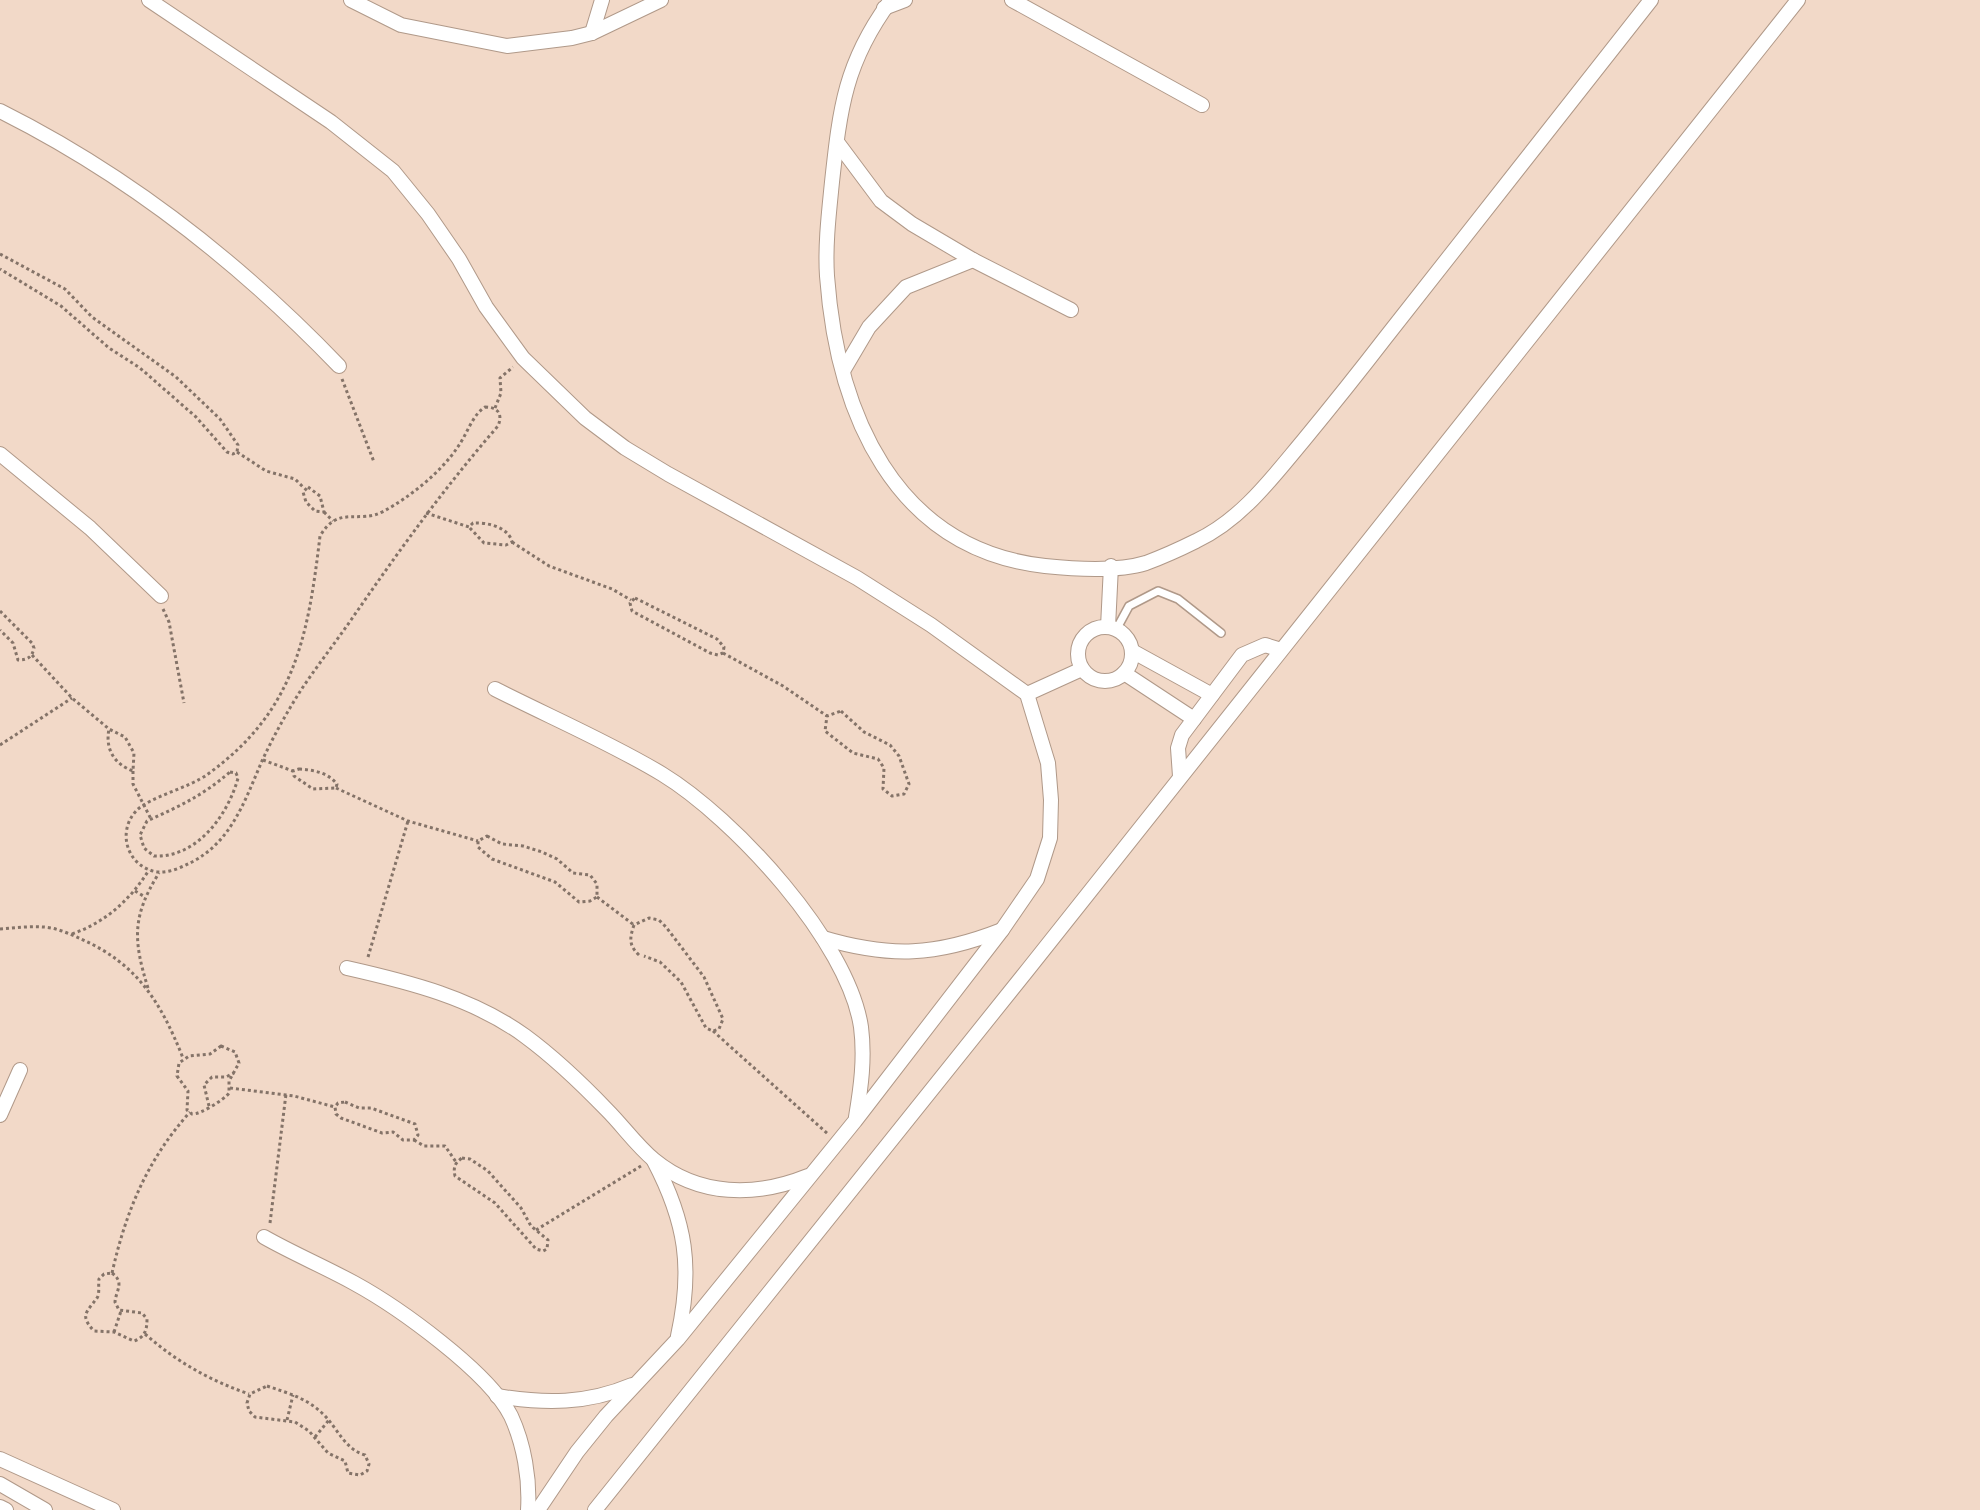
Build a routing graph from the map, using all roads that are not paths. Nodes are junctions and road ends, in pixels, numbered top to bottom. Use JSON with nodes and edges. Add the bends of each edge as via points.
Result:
{"nodes":[{"id":1,"x":149,"y":0,"type":"edge"},
{"id":2,"x":351,"y":0,"type":"edge"},
{"id":3,"x":602,"y":0,"type":"edge"},
{"id":4,"x":661,"y":0,"type":"edge"},
{"id":5,"x":905,"y":0,"type":"edge"},
{"id":6,"x":1012,"y":0,"type":"edge"},
{"id":7,"x":1651,"y":0,"type":"edge"},
{"id":8,"x":1798,"y":0,"type":"edge"},
{"id":9,"x":888,"y":4,"type":"edge"},
{"id":10,"x":592,"y":33,"type":"junction"},
{"id":11,"x":1202,"y":105,"type":"dead end"},
{"id":12,"x":0,"y":111,"type":"edge"},
{"id":13,"x":837,"y":142,"type":"junction"},
{"id":14,"x":973,"y":260,"type":"junction"},
{"id":15,"x":1071,"y":310,"type":"dead end"},
{"id":16,"x":337,"y":363,"type":"road end"},
{"id":17,"x":843,"y":371,"type":"junction"},
{"id":18,"x":0,"y":454,"type":"edge"},
{"id":19,"x":1111,"y":567,"type":"junction"},
{"id":20,"x":159,"y":595,"type":"road end"},
{"id":21,"x":1112,"y":628,"type":"junction"},
{"id":22,"x":1221,"y":633,"type":"dead end"},
{"id":23,"x":1281,"y":650,"type":"junction"},
{"id":24,"x":1132,"y":651,"type":"junction"},
{"id":25,"x":1082,"y":669,"type":"junction"},
{"id":26,"x":1124,"y":674,"type":"junction"},
{"id":27,"x":495,"y":689,"type":"dead end"},
{"id":28,"x":1027,"y":694,"type":"junction"},
{"id":29,"x":1212,"y":695,"type":"junction"},
{"id":30,"x":1194,"y":719,"type":"junction"},
{"id":31,"x":1180,"y":776,"type":"junction"},
{"id":32,"x":1002,"y":930,"type":"junction"},
{"id":33,"x":823,"y":938,"type":"junction"},
{"id":34,"x":347,"y":968,"type":"dead end"},
{"id":35,"x":20,"y":1070,"type":"dead end"},
{"id":36,"x":0,"y":1115,"type":"edge"},
{"id":37,"x":855,"y":1121,"type":"junction"},
{"id":38,"x":653,"y":1159,"type":"junction"},
{"id":39,"x":810,"y":1175,"type":"junction"},
{"id":40,"x":266,"y":1239,"type":"road end"},
{"id":41,"x":678,"y":1339,"type":"junction"},
{"id":42,"x":637,"y":1383,"type":"junction"},
{"id":43,"x":497,"y":1396,"type":"junction"},
{"id":44,"x":0,"y":1459,"type":"edge"},
{"id":45,"x":0,"y":1484,"type":"edge"},
{"id":46,"x":0,"y":1507,"type":"edge"},
{"id":47,"x":6,"y":1510,"type":"edge"},
{"id":48,"x":45,"y":1510,"type":"edge"},
{"id":49,"x":113,"y":1510,"type":"edge"},
{"id":50,"x":528,"y":1510,"type":"edge"},
{"id":51,"x":538,"y":1510,"type":"edge"},
{"id":52,"x":595,"y":1510,"type":"edge"}],
"edges":[{"from":1,"to":28,"type":"street","via":[[331,122],[393,171],[428,214],[523,358],[585,418],[625,448],[857,578]]},
{"from":2,"to":10,"type":"street","via":[[401,25],[507,46]]},
{"from":3,"to":10,"type":"street"},
{"from":4,"to":10,"type":"street"},
{"from":5,"to":9,"type":"street"},
{"from":6,"to":11,"type":"street"},
{"from":7,"to":19,"type":"street","via":[[1256,498],[1201,539],[1143,564]]},
{"from":8,"to":23,"type":"street"},
{"from":9,"to":13,"type":"street","via":[[866,35],[848,76]]},
{"from":12,"to":16,"type":"street","via":[[81,156],[189,229],[288,314]]},
{"from":13,"to":14,"type":"street","via":[[881,201]]},
{"from":13,"to":17,"type":"street","via":[[827,273]]},
{"from":14,"to":15,"type":"street"},
{"from":14,"to":17,"type":"street","via":[[906,287],[869,327]]},
{"from":17,"to":19,"type":"street","via":[[856,417],[882,464],[923,516],[969,544],[1018,563],[1077,569]]},
{"from":18,"to":20,"type":"street","via":[[90,528]]},
{"from":19,"to":21,"type":"street"},
{"from":21,"to":22,"type":"lane","via":[[1129,606],[1158,591],[1178,599]]},
{"from":21,"to":24,"type":"street","via":[[1128,640]]},
{"from":21,"to":25,"type":"street","via":[[1096,628],[1082,640],[1078,658]]},
{"from":23,"to":29,"type":"street","via":[[1265,645],[1242,655]]},
{"from":23,"to":31,"type":"street"},
{"from":24,"to":26,"type":"street"},
{"from":24,"to":29,"type":"street"},
{"from":25,"to":26,"type":"street","via":[[1090,678],[1102,681]]},
{"from":25,"to":28,"type":"street"},
{"from":26,"to":30,"type":"street"},
{"from":27,"to":33,"type":"street","via":[[662,774],[708,809],[750,849]]},
{"from":28,"to":32,"type":"street","via":[[1048,763],[1052,800],[1050,838],[1037,879]]},
{"from":29,"to":30,"type":"street"},
{"from":30,"to":31,"type":"street","via":[[1179,741]]},
{"from":31,"to":52,"type":"street","via":[[920,1108]]},
{"from":32,"to":33,"type":"street","via":[[968,944],[895,953]]},
{"from":32,"to":37,"type":"street"},
{"from":33,"to":37,"type":"street","via":[[847,979],[861,1026],[863,1073]]},
{"from":34,"to":38,"type":"street","via":[[439,992],[524,1035],[581,1084]]},
{"from":35,"to":36,"type":"street"},
{"from":37,"to":39,"type":"street"},
{"from":38,"to":39,"type":"street","via":[[679,1177],[704,1187],[731,1191],[767,1189]]},
{"from":38,"to":41,"type":"street","via":[[672,1196],[683,1230],[687,1267]]},
{"from":39,"to":41,"type":"street"},
{"from":40,"to":43,"type":"street","via":[[357,1284],[395,1308],[431,1334]]},
{"from":41,"to":42,"type":"street"},
{"from":42,"to":43,"type":"street","via":[[592,1399],[569,1402]]},
{"from":42,"to":51,"type":"street","via":[[577,1452]]},
{"from":43,"to":50,"type":"street","via":[[510,1415],[524,1459]]},
{"from":44,"to":49,"type":"street"},
{"from":45,"to":48,"type":"street"},
{"from":46,"to":47,"type":"street"}]}
